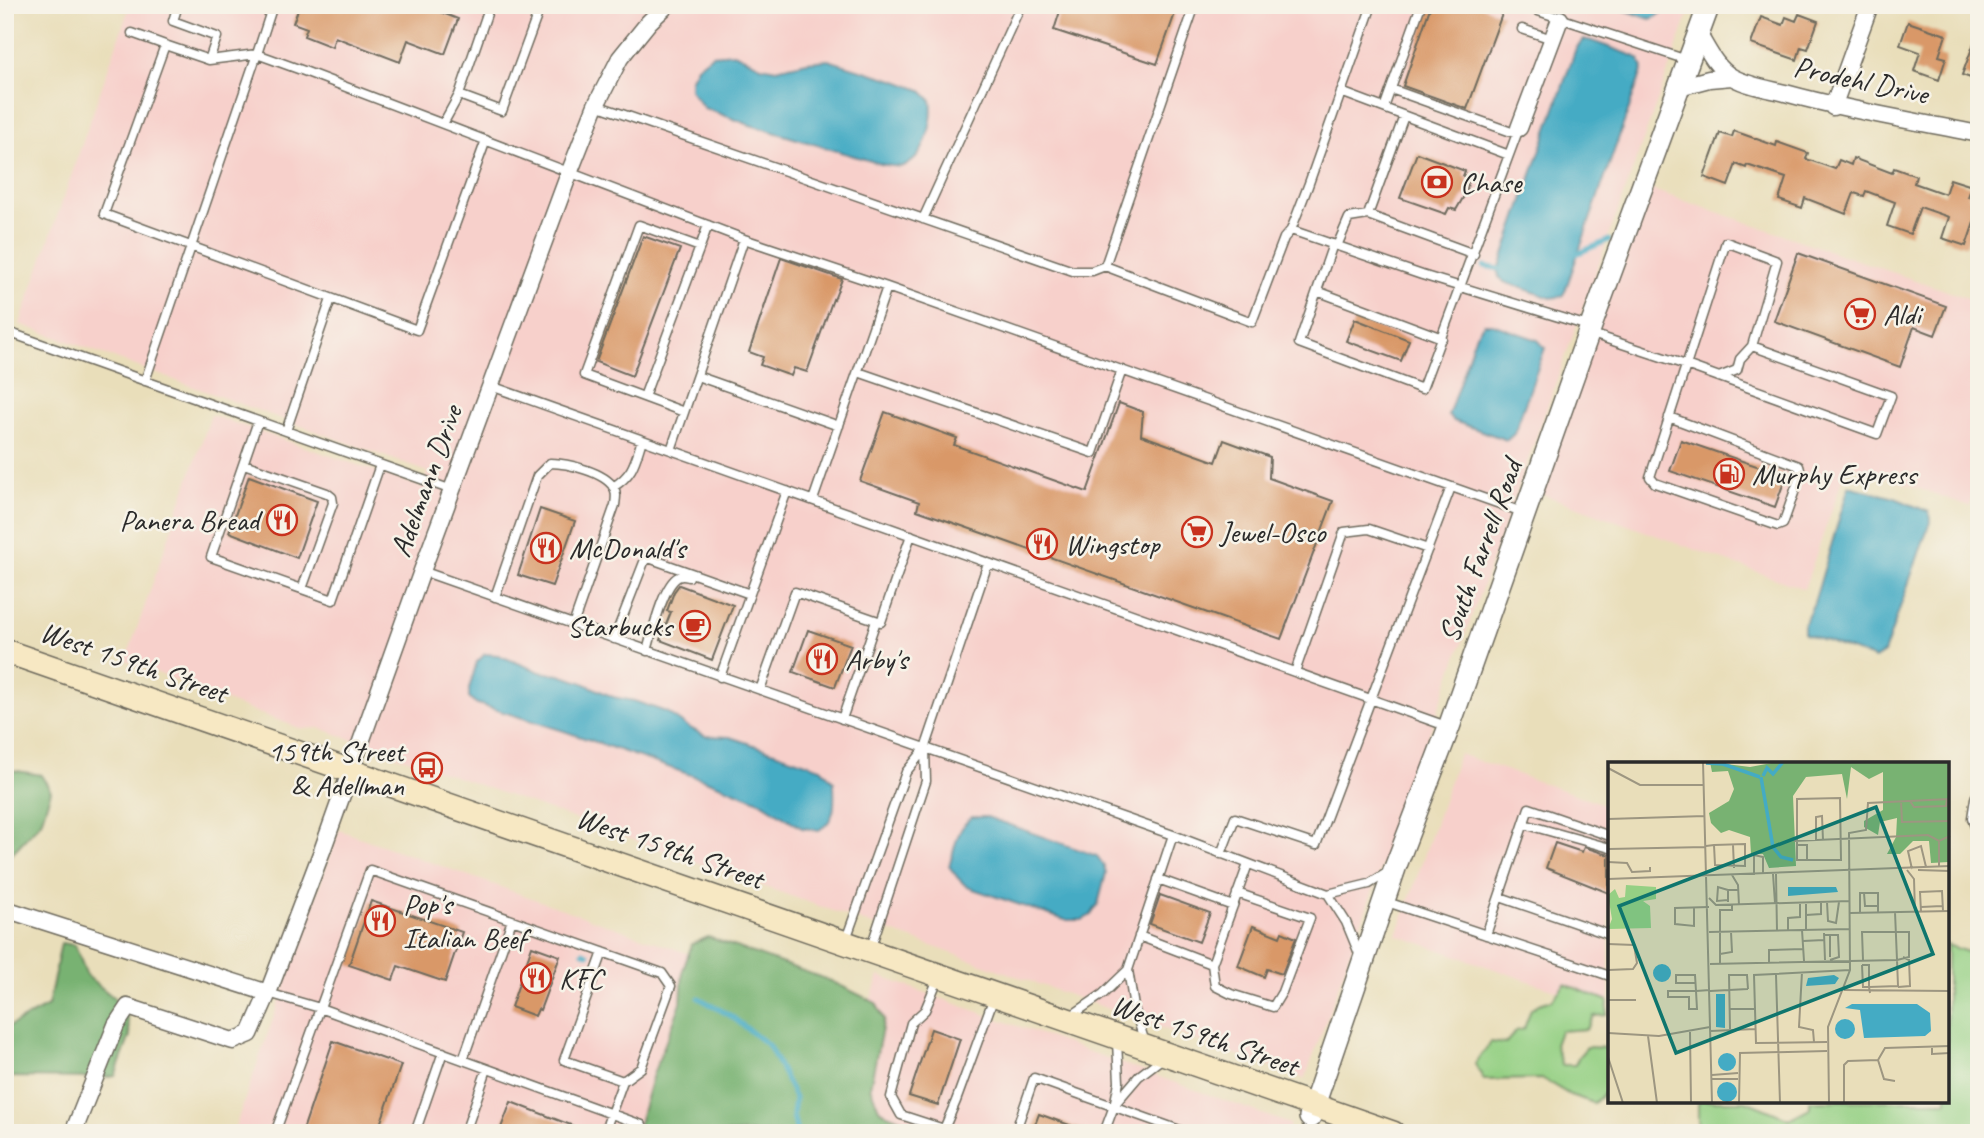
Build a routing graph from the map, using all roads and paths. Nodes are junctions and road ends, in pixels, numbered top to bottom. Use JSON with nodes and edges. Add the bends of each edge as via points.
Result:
{"nodes":[{"id":1,"x":178,"y":5,"type":"edge"},
{"id":2,"x":273,"y":5,"type":"edge"},
{"id":3,"x":490,"y":5,"type":"edge"},
{"id":4,"x":541,"y":5,"type":"edge"},
{"id":5,"x":667,"y":5,"type":"edge"},
{"id":6,"x":1021,"y":5,"type":"edge"},
{"id":7,"x":1195,"y":5,"type":"edge"},
{"id":8,"x":1372,"y":5,"type":"edge"},
{"id":9,"x":1422,"y":5,"type":"edge"},
{"id":10,"x":1520,"y":5,"type":"edge"},
{"id":11,"x":1709,"y":5,"type":"edge"},
{"id":12,"x":1870,"y":5,"type":"edge"},
{"id":13,"x":1559,"y":19,"type":"junction"},
{"id":14,"x":1522,"y":29,"type":"dead end"},
{"id":15,"x":132,"y":33,"type":"dead end"},
{"id":16,"x":1699,"y":35,"type":"junction"},
{"id":17,"x":1552,"y":39,"type":"junction"},
{"id":18,"x":165,"y":45,"type":"junction"},
{"id":19,"x":257,"y":54,"type":"junction"},
{"id":20,"x":209,"y":60,"type":"junction"},
{"id":21,"x":1690,"y":61,"type":"junction"},
{"id":22,"x":1732,"y":77,"type":"junction"},
{"id":23,"x":1679,"y":87,"type":"junction"},
{"id":24,"x":1391,"y":89,"type":"junction"},
{"id":25,"x":1341,"y":92,"type":"junction"},
{"id":26,"x":458,"y":95,"type":"junction"},
{"id":27,"x":596,"y":105,"type":"junction"},
{"id":28,"x":1833,"y":107,"type":"junction"},
{"id":29,"x":1384,"y":108,"type":"junction"},
{"id":30,"x":1404,"y":116,"type":"junction"},
{"id":31,"x":443,"y":124,"type":"junction"},
{"id":32,"x":1518,"y":131,"type":"junction"},
{"id":33,"x":1979,"y":134,"type":"edge"},
{"id":34,"x":486,"y":139,"type":"junction"},
{"id":35,"x":1510,"y":155,"type":"junction"},
{"id":36,"x":570,"y":171,"type":"junction"},
{"id":37,"x":1368,"y":215,"type":"junction"},
{"id":38,"x":923,"y":219,"type":"junction"},
{"id":39,"x":708,"y":225,"type":"junction"},
{"id":40,"x":1291,"y":230,"type":"junction"},
{"id":41,"x":744,"y":239,"type":"junction"},
{"id":42,"x":1335,"y":245,"type":"junction"},
{"id":43,"x":192,"y":247,"type":"junction"},
{"id":44,"x":700,"y":247,"type":"junction"},
{"id":45,"x":1474,"y":254,"type":"junction"},
{"id":46,"x":1105,"y":266,"type":"junction"},
{"id":47,"x":887,"y":287,"type":"junction"},
{"id":48,"x":1462,"y":287,"type":"junction"},
{"id":49,"x":1317,"y":291,"type":"junction"},
{"id":50,"x":331,"y":299,"type":"junction"},
{"id":51,"x":1590,"y":330,"type":"junction"},
{"id":52,"x":8,"y":332,"type":"edge"},
{"id":53,"x":1442,"y":338,"type":"junction"},
{"id":54,"x":1752,"y":346,"type":"junction"},
{"id":55,"x":5,"y":350,"type":"edge"},
{"id":56,"x":1686,"y":365,"type":"junction"},
{"id":57,"x":1122,"y":370,"type":"junction"},
{"id":58,"x":858,"y":372,"type":"junction"},
{"id":59,"x":697,"y":376,"type":"junction"},
{"id":60,"x":1719,"y":377,"type":"junction"},
{"id":61,"x":145,"y":380,"type":"junction"},
{"id":62,"x":491,"y":386,"type":"junction"},
{"id":63,"x":644,"y":397,"type":"junction"},
{"id":64,"x":684,"y":412,"type":"junction"},
{"id":65,"x":1669,"y":418,"type":"junction"},
{"id":66,"x":258,"y":421,"type":"junction"},
{"id":67,"x":839,"y":426,"type":"junction"},
{"id":68,"x":286,"y":431,"type":"junction"},
{"id":69,"x":642,"y":440,"type":"junction"},
{"id":70,"x":671,"y":450,"type":"junction"},
{"id":71,"x":244,"y":464,"type":"junction"},
{"id":72,"x":380,"y":465,"type":"junction"},
{"id":73,"x":613,"y":486,"type":"junction"},
{"id":74,"x":1451,"y":487,"type":"junction"},
{"id":75,"x":452,"y":490,"type":"junction"},
{"id":76,"x":788,"y":491,"type":"junction"},
{"id":77,"x":813,"y":500,"type":"junction"},
{"id":78,"x":1525,"y":513,"type":"junction"},
{"id":79,"x":911,"y":535,"type":"junction"},
{"id":80,"x":1428,"y":548,"type":"junction"},
{"id":81,"x":988,"y":563,"type":"junction"},
{"id":82,"x":422,"y":572,"type":"junction"},
{"id":83,"x":702,"y":578,"type":"junction"},
{"id":84,"x":302,"y":589,"type":"junction"},
{"id":85,"x":750,"y":594,"type":"junction"},
{"id":86,"x":495,"y":597,"type":"junction"},
{"id":87,"x":876,"y":621,"type":"junction"},
{"id":88,"x":573,"y":625,"type":"junction"},
{"id":89,"x":614,"y":639,"type":"junction"},
{"id":90,"x":5,"y":651,"type":"edge"},
{"id":91,"x":647,"y":651,"type":"junction"},
{"id":92,"x":1295,"y":672,"type":"junction"},
{"id":93,"x":720,"y":677,"type":"junction"},
{"id":94,"x":760,"y":690,"type":"junction"},
{"id":95,"x":1372,"y":699,"type":"junction"},
{"id":96,"x":842,"y":719,"type":"junction"},
{"id":97,"x":1449,"y":727,"type":"junction"},
{"id":98,"x":925,"y":749,"type":"junction"},
{"id":99,"x":350,"y":770,"type":"junction"},
{"id":100,"x":1979,"y":799,"type":"edge"},
{"id":101,"x":1524,"y":824,"type":"junction"},
{"id":102,"x":1979,"y":827,"type":"edge"},
{"id":103,"x":1173,"y":835,"type":"junction"},
{"id":104,"x":1608,"y":836,"type":"edge"},
{"id":105,"x":1608,"y":848,"type":"edge"},
{"id":106,"x":1221,"y":854,"type":"junction"},
{"id":107,"x":1248,"y":864,"type":"junction"},
{"id":108,"x":1395,"y":868,"type":"junction"},
{"id":109,"x":1158,"y":878,"type":"junction"},
{"id":110,"x":1237,"y":892,"type":"junction"},
{"id":111,"x":1328,"y":894,"type":"junction"},
{"id":112,"x":1500,"y":897,"type":"junction"},
{"id":113,"x":1384,"y":901,"type":"junction"},
{"id":114,"x":1233,"y":906,"type":"junction"},
{"id":115,"x":5,"y":909,"type":"edge"},
{"id":116,"x":512,"y":920,"type":"junction"},
{"id":117,"x":1486,"y":935,"type":"junction"},
{"id":118,"x":1608,"y":935,"type":"edge"},
{"id":119,"x":1139,"y":936,"type":"junction"},
{"id":120,"x":845,"y":943,"type":"junction"},
{"id":121,"x":870,"y":951,"type":"junction"},
{"id":122,"x":603,"y":952,"type":"junction"},
{"id":123,"x":1362,"y":961,"type":"junction"},
{"id":124,"x":1212,"y":964,"type":"junction"},
{"id":125,"x":1128,"y":970,"type":"junction"},
{"id":126,"x":939,"y":976,"type":"junction"},
{"id":127,"x":1608,"y":976,"type":"edge"},
{"id":128,"x":268,"y":993,"type":"junction"},
{"id":129,"x":994,"y":996,"type":"junction"},
{"id":130,"x":320,"y":1008,"type":"junction"},
{"id":131,"x":1065,"y":1020,"type":"junction"},
{"id":132,"x":1116,"y":1038,"type":"junction"},
{"id":133,"x":443,"y":1052,"type":"junction"},
{"id":134,"x":1156,"y":1052,"type":"junction"},
{"id":135,"x":463,"y":1060,"type":"junction"},
{"id":136,"x":487,"y":1069,"type":"junction"},
{"id":137,"x":623,"y":1081,"type":"junction"},
{"id":138,"x":1114,"y":1106,"type":"junction"},
{"id":139,"x":611,"y":1114,"type":"junction"},
{"id":140,"x":1309,"y":1118,"type":"edge"},
{"id":141,"x":642,"y":1125,"type":"dead end"},
{"id":142,"x":73,"y":1133,"type":"edge"},
{"id":143,"x":275,"y":1133,"type":"edge"},
{"id":144,"x":415,"y":1133,"type":"edge"},
{"id":145,"x":465,"y":1133,"type":"edge"},
{"id":146,"x":604,"y":1133,"type":"edge"},
{"id":147,"x":1015,"y":1133,"type":"edge"},
{"id":148,"x":1104,"y":1133,"type":"edge"},
{"id":149,"x":1188,"y":1133,"type":"edge"},
{"id":150,"x":1394,"y":1133,"type":"edge"}],
"edges":[{"from":1,"to":20,"type":"lane","via":[[173,21],[217,37]]},
{"from":2,"to":19,"type":"lane"},
{"from":3,"to":26,"type":"lane"},
{"from":4,"to":26,"type":"lane","via":[[502,111]]},
{"from":5,"to":27,"type":"street","name":"Adelmann Drive","via":[[620,58]]},
{"from":6,"to":38,"type":"lane"},
{"from":7,"to":46,"type":"lane"},
{"from":8,"to":25,"type":"lane"},
{"from":9,"to":24,"type":"lane"},
{"from":10,"to":13,"type":"lane"},
{"from":11,"to":16,"type":"street","name":"South Farrell Road"},
{"from":12,"to":28,"type":"street"},
{"from":13,"to":17,"type":"street"},
{"from":13,"to":21,"type":"lane"},
{"from":14,"to":17,"type":"lane"},
{"from":15,"to":18,"type":"lane"},
{"from":16,"to":21,"type":"street","name":"South Farrell Road"},
{"from":16,"to":22,"type":"street","via":[[1717,64]]},
{"from":17,"to":32,"type":"street"},
{"from":18,"to":20,"type":"lane"},
{"from":18,"to":43,"type":"lane","via":[[104,214]]},
{"from":19,"to":20,"type":"lane"},
{"from":19,"to":31,"type":"lane"},
{"from":19,"to":43,"type":"lane"},
{"from":21,"to":23,"type":"street","name":"South Farrell Road"},
{"from":22,"to":23,"type":"street","name":"Prodehl Drive"},
{"from":22,"to":28,"type":"street","name":"Prodehl Drive"},
{"from":23,"to":51,"type":"street","name":"South Farrell Road"},
{"from":24,"to":29,"type":"lane"},
{"from":24,"to":32,"type":"lane"},
{"from":25,"to":29,"type":"lane"},
{"from":25,"to":40,"type":"lane"},
{"from":26,"to":31,"type":"lane"},
{"from":27,"to":36,"type":"street","name":"Adelmann Drive"},
{"from":27,"to":38,"type":"lane"},
{"from":28,"to":33,"type":"street","name":"Prodehl Drive"},
{"from":29,"to":30,"type":"lane"},
{"from":30,"to":35,"type":"lane"},
{"from":30,"to":37,"type":"lane"},
{"from":31,"to":34,"type":"lane"},
{"from":32,"to":35,"type":"lane"},
{"from":34,"to":36,"type":"lane"},
{"from":34,"to":50,"type":"lane","via":[[417,330]]},
{"from":35,"to":45,"type":"lane"},
{"from":36,"to":39,"type":"lane"},
{"from":36,"to":62,"type":"street","name":"Adelmann Drive"},
{"from":37,"to":42,"type":"lane","via":[[1349,218]]},
{"from":37,"to":45,"type":"lane"},
{"from":38,"to":46,"type":"lane","via":[[1073,271]]},
{"from":39,"to":41,"type":"lane"},
{"from":39,"to":44,"type":"lane"},
{"from":40,"to":42,"type":"lane"},
{"from":40,"to":46,"type":"lane","via":[[1252,322]]},
{"from":41,"to":47,"type":"lane"},
{"from":41,"to":59,"type":"lane"},
{"from":42,"to":48,"type":"lane"},
{"from":42,"to":49,"type":"lane"},
{"from":43,"to":50,"type":"lane"},
{"from":43,"to":61,"type":"lane"},
{"from":44,"to":63,"type":"lane"},
{"from":44,"to":63,"type":"lane","via":[[639,225],[584,375]]},
{"from":45,"to":48,"type":"lane"},
{"from":47,"to":57,"type":"lane"},
{"from":47,"to":58,"type":"lane"},
{"from":48,"to":51,"type":"lane"},
{"from":48,"to":53,"type":"lane"},
{"from":49,"to":53,"type":"lane"},
{"from":49,"to":53,"type":"lane","via":[[1299,343],[1422,389]]},
{"from":50,"to":68,"type":"lane"},
{"from":51,"to":56,"type":"lane"},
{"from":51,"to":78,"type":"street","name":"South Farrell Road"},
{"from":52,"to":55,"type":"lane"},
{"from":52,"to":61,"type":"lane"},
{"from":54,"to":56,"type":"lane","via":[[1777,261],[1726,242]]},
{"from":54,"to":60,"type":"lane","via":[[1737,370]]},
{"from":54,"to":60,"type":"lane","via":[[1891,396],[1877,434]]},
{"from":56,"to":60,"type":"lane"},
{"from":56,"to":65,"type":"lane"},
{"from":57,"to":58,"type":"lane","via":[[1093,453]]},
{"from":57,"to":74,"type":"lane"},
{"from":58,"to":67,"type":"lane"},
{"from":59,"to":64,"type":"lane"},
{"from":59,"to":67,"type":"lane"},
{"from":61,"to":66,"type":"lane"},
{"from":62,"to":69,"type":"lane"},
{"from":62,"to":75,"type":"street","name":"Adelmann Drive"},
{"from":63,"to":64,"type":"lane"},
{"from":64,"to":70,"type":"lane"},
{"from":65,"to":65,"type":"lane","via":[[1650,477],[1655,484],[1783,524],[1801,473],[1799,466]]},
{"from":66,"to":68,"type":"lane"},
{"from":66,"to":71,"type":"lane"},
{"from":67,"to":77,"type":"lane"},
{"from":68,"to":72,"type":"lane"},
{"from":69,"to":70,"type":"lane"},
{"from":69,"to":73,"type":"lane","via":[[631,471]]},
{"from":70,"to":76,"type":"lane"},
{"from":71,"to":84,"type":"lane","via":[[332,497]]},
{"from":71,"to":84,"type":"lane","via":[[211,556]]},
{"from":72,"to":75,"type":"lane"},
{"from":72,"to":84,"type":"lane","via":[[333,600]]},
{"from":73,"to":86,"type":"lane","via":[[570,464],[550,463],[537,476]]},
{"from":73,"to":88,"type":"lane","via":[[615,505]]},
{"from":74,"to":78,"type":"lane"},
{"from":74,"to":80,"type":"lane"},
{"from":75,"to":82,"type":"street","name":"Adelmann Drive"},
{"from":76,"to":77,"type":"lane"},
{"from":76,"to":85,"type":"lane"},
{"from":77,"to":79,"type":"lane"},
{"from":78,"to":97,"type":"street","name":"South Farrell Road"},
{"from":79,"to":81,"type":"lane"},
{"from":79,"to":87,"type":"lane","via":[[881,622]]},
{"from":80,"to":92,"type":"lane","via":[[1369,529],[1344,532]]},
{"from":80,"to":95,"type":"lane"},
{"from":81,"to":92,"type":"lane"},
{"from":81,"to":98,"type":"lane"},
{"from":82,"to":86,"type":"lane"},
{"from":82,"to":99,"type":"street","name":"Adelmann Drive"},
{"from":83,"to":85,"type":"lane"},
{"from":83,"to":89,"type":"lane","via":[[646,557]]},
{"from":83,"to":91,"type":"lane","via":[[675,579],[666,591]]},
{"from":85,"to":93,"type":"lane"},
{"from":86,"to":88,"type":"lane"},
{"from":87,"to":94,"type":"lane","via":[[795,592]]},
{"from":87,"to":96,"type":"lane"},
{"from":88,"to":89,"type":"lane"},
{"from":89,"to":91,"type":"lane"},
{"from":90,"to":99,"type":"main road","name":"West 159th Street"},
{"from":91,"to":93,"type":"lane"},
{"from":92,"to":95,"type":"lane"},
{"from":93,"to":94,"type":"lane"},
{"from":94,"to":96,"type":"lane"},
{"from":95,"to":97,"type":"lane"},
{"from":95,"to":106,"type":"lane","via":[[1316,845],[1235,818]]},
{"from":96,"to":98,"type":"lane"},
{"from":97,"to":108,"type":"street","name":"South Farrell Road"},
{"from":98,"to":103,"type":"lane"},
{"from":98,"to":120,"type":"lane","via":[[906,772]]},
{"from":98,"to":121,"type":"lane","via":[[926,781]]},
{"from":99,"to":120,"type":"main road","name":"West 159th Street"},
{"from":99,"to":128,"type":"street","name":"Adelmann Drive"},
{"from":100,"to":102,"type":"street"},
{"from":101,"to":104,"type":"lane","via":[[1529,808]]},
{"from":101,"to":105,"type":"lane"},
{"from":101,"to":112,"type":"lane"},
{"from":103,"to":106,"type":"lane"},
{"from":103,"to":109,"type":"lane"},
{"from":106,"to":107,"type":"lane"},
{"from":107,"to":110,"type":"lane"},
{"from":107,"to":111,"type":"lane"},
{"from":108,"to":111,"type":"lane","via":[[1368,884]]},
{"from":108,"to":113,"type":"street","name":"South Farrell Road"},
{"from":109,"to":114,"type":"lane"},
{"from":109,"to":119,"type":"lane"},
{"from":110,"to":114,"type":"lane"},
{"from":110,"to":124,"type":"lane","via":[[1310,918],[1272,1007],[1215,986]]},
{"from":111,"to":123,"type":"lane"},
{"from":112,"to":117,"type":"lane"},
{"from":112,"to":118,"type":"lane"},
{"from":113,"to":117,"type":"lane"},
{"from":113,"to":123,"type":"street","name":"South Farrell Road"},
{"from":114,"to":124,"type":"lane"},
{"from":115,"to":128,"type":"street"},
{"from":116,"to":122,"type":"lane"},
{"from":116,"to":130,"type":"lane","via":[[370,870]]},
{"from":116,"to":135,"type":"lane"},
{"from":117,"to":127,"type":"lane"},
{"from":119,"to":124,"type":"lane"},
{"from":119,"to":125,"type":"lane"},
{"from":120,"to":121,"type":"main road","name":"West 159th Street"},
{"from":121,"to":126,"type":"main road","name":"West 159th Street"},
{"from":122,"to":137,"type":"lane","via":[[564,1060]]},
{"from":122,"to":137,"type":"lane","via":[[662,973],[671,986],[641,1068]]},
{"from":123,"to":140,"type":"street","name":"South Farrell Road"},
{"from":125,"to":131,"type":"lane"},
{"from":125,"to":134,"type":"lane","via":[[1134,1007]]},
{"from":126,"to":129,"type":"main road","name":"West 159th Street"},
{"from":126,"to":129,"type":"lane","via":[[925,1010],[911,1023],[891,1097],[901,1115],[944,1129]]},
{"from":128,"to":130,"type":"lane"},
{"from":128,"to":142,"type":"street","name":"Adelmann Drive","via":[[250,1034],[233,1041],[128,1007],[116,1025]]},
{"from":129,"to":131,"type":"main road","name":"West 159th Street"},
{"from":130,"to":133,"type":"lane"},
{"from":130,"to":143,"type":"lane"},
{"from":131,"to":132,"type":"main road","name":"West 159th Street"},
{"from":132,"to":134,"type":"main road","name":"West 159th Street"},
{"from":132,"to":138,"type":"lane","via":[[1119,1082]]},
{"from":133,"to":135,"type":"lane"},
{"from":133,"to":144,"type":"lane"},
{"from":134,"to":138,"type":"lane"},
{"from":134,"to":140,"type":"main road","name":"West 159th Street"},
{"from":135,"to":136,"type":"lane"},
{"from":136,"to":139,"type":"lane"},
{"from":136,"to":145,"type":"lane"},
{"from":137,"to":139,"type":"lane"},
{"from":138,"to":147,"type":"lane","via":[[1034,1078]]},
{"from":138,"to":148,"type":"lane"},
{"from":138,"to":149,"type":"lane"},
{"from":139,"to":141,"type":"lane"},
{"from":139,"to":146,"type":"lane"},
{"from":140,"to":150,"type":"main road","name":"West 159th Street"}]}
